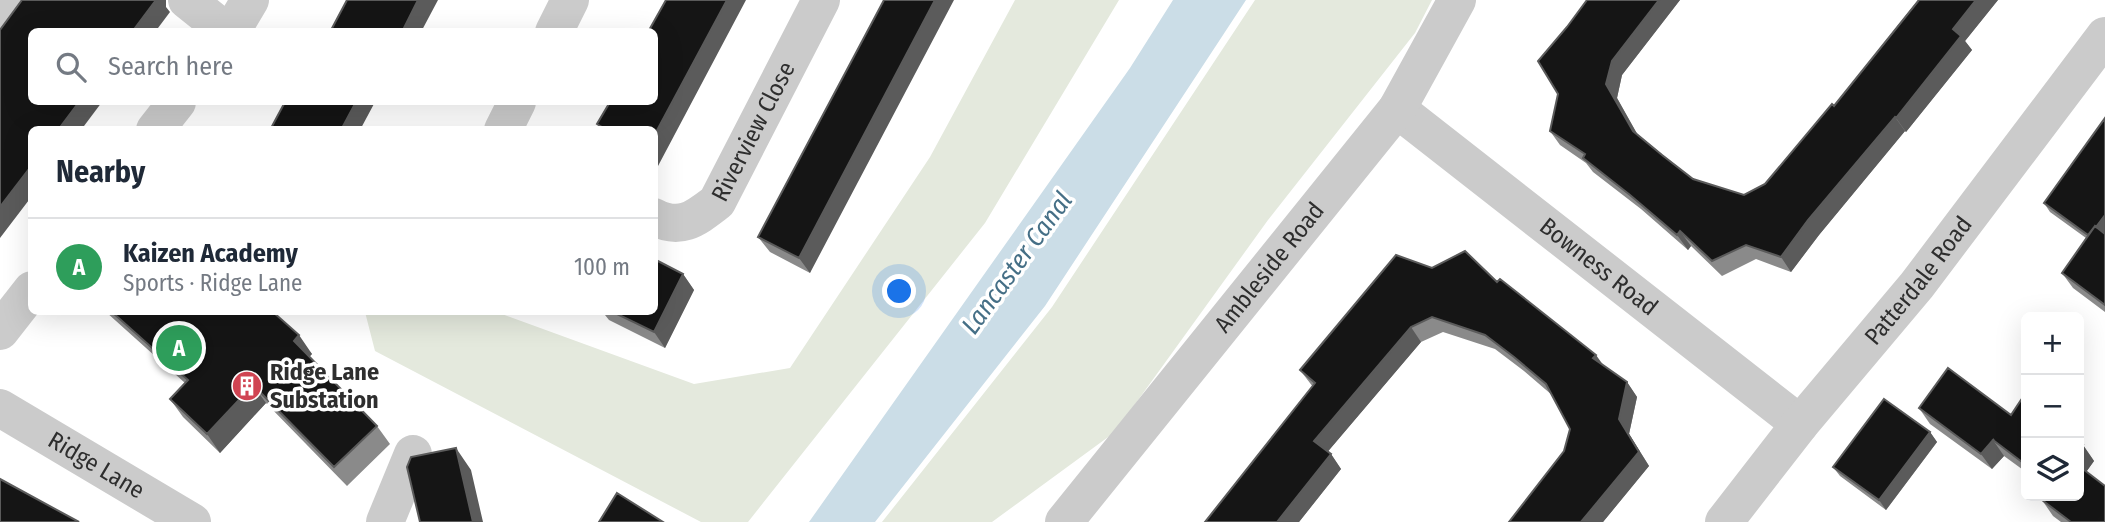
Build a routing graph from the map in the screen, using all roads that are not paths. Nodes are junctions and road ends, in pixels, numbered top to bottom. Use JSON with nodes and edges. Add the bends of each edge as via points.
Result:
{"nodes":[{"id":1,"x":7,"y":0,"type":"edge"},
{"id":2,"x":187,"y":0,"type":"edge"},
{"id":3,"x":250,"y":0,"type":"edge"},
{"id":4,"x":570,"y":0,"type":"edge"},
{"id":5,"x":821,"y":0,"type":"edge"},
{"id":6,"x":1457,"y":0,"type":"edge"},
{"id":7,"x":0,"y":10,"type":"edge"},
{"id":8,"x":224,"y":28,"type":"edge"},
{"id":9,"x":232,"y":28,"type":"edge"},
{"id":10,"x":556,"y":28,"type":"edge"},
{"id":11,"x":2105,"y":36,"type":"edge"},
{"id":12,"x":175,"y":105,"type":"edge"},
{"id":13,"x":516,"y":105,"type":"edge"},
{"id":14,"x":1397,"y":108,"type":"junction"},
{"id":15,"x":158,"y":126,"type":"edge"},
{"id":16,"x":505,"y":126,"type":"edge"},
{"id":17,"x":658,"y":219,"type":"edge"},
{"id":18,"x":28,"y":295,"type":"edge"},
{"id":19,"x":0,"y":331,"type":"edge"},
{"id":20,"x":0,"y":408,"type":"edge"},
{"id":21,"x":1800,"y":424,"type":"junction"},
{"id":22,"x":413,"y":454,"type":"edge"},
{"id":23,"x":191,"y":522,"type":"edge"},
{"id":24,"x":385,"y":522,"type":"edge"},
{"id":25,"x":1064,"y":522,"type":"edge"},
{"id":26,"x":1724,"y":522,"type":"edge"}],
"edges":[{"from":1,"to":7,"type":"street"},
{"from":2,"to":8,"type":"street"},
{"from":3,"to":9,"type":"street"},
{"from":4,"to":10,"type":"street"},
{"from":5,"to":17,"type":"street","name":"Riverview Close","via":[[717,202],[692,221]]},
{"from":6,"to":14,"type":"street","name":"Ambleside Road"},
{"from":11,"to":21,"type":"street","name":"Patterdale Road","via":[[1917,285]]},
{"from":12,"to":15,"type":"street"},
{"from":13,"to":16,"type":"street"},
{"from":14,"to":21,"type":"street","name":"Bowness Road"},
{"from":14,"to":25,"type":"street","name":"Ambleside Road"},
{"from":18,"to":19,"type":"street"},
{"from":20,"to":23,"type":"street","name":"Ridge Lane"},
{"from":21,"to":26,"type":"street","name":"Patterdale Road"},
{"from":22,"to":24,"type":"street"}]}
